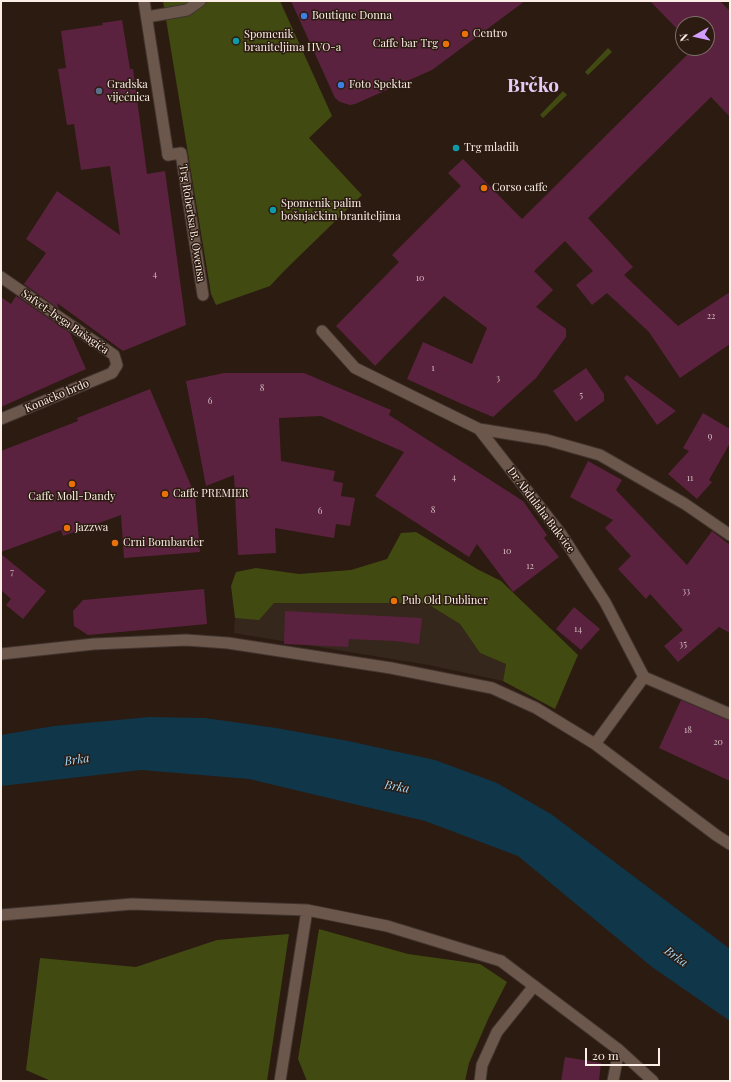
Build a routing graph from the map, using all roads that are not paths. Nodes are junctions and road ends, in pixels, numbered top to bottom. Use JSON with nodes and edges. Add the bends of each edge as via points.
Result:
{"nodes":[{"id":1,"x":144,"y":1,"type":"edge"},
{"id":2,"x":200,"y":1,"type":"edge"},
{"id":3,"x":147,"y":17,"type":"junction"},
{"id":4,"x":1,"y":277,"type":"edge"},
{"id":5,"x":203,"y":295,"type":"dead end"},
{"id":6,"x":322,"y":331,"type":"dead end"},
{"id":7,"x":112,"y":373,"type":"joint"},
{"id":8,"x":1,"y":420,"type":"edge"},
{"id":9,"x":479,"y":428,"type":"junction"},
{"id":10,"x":730,"y":535,"type":"edge"},
{"id":11,"x":1,"y":654,"type":"edge"},
{"id":12,"x":644,"y":677,"type":"junction"},
{"id":13,"x":730,"y":714,"type":"edge"},
{"id":14,"x":595,"y":744,"type":"junction"},
{"id":15,"x":730,"y":844,"type":"edge"},
{"id":16,"x":307,"y":910,"type":"junction"},
{"id":17,"x":1,"y":916,"type":"edge"},
{"id":18,"x":534,"y":986,"type":"junction"},
{"id":19,"x":619,"y":1050,"type":"junction"},
{"id":20,"x":280,"y":1081,"type":"edge"},
{"id":21,"x":480,"y":1081,"type":"edge"},
{"id":22,"x":613,"y":1081,"type":"edge"},
{"id":23,"x":653,"y":1081,"type":"edge"}],
"edges":[{"from":1,"to":3,"type":"street","name":"Trg Robertsa B. Owensa"},
{"from":2,"to":3,"type":"street","via":[[187,10]]},
{"from":3,"to":5,"type":"street","name":"Trg Robertsa B. Owensa","via":[[168,155],[181,154]]},
{"from":4,"to":7,"type":"street","name":"Safvet-bega Bašagića","via":[[114,355],[117,365]]},
{"from":6,"to":9,"type":"street","name":"Dr Abdulaha Bukvice","via":[[355,368]]},
{"from":7,"to":8,"type":"street","name":"Konačko brdo"},
{"from":9,"to":10,"type":"street","via":[[548,440],[600,455],[685,504]]},
{"from":9,"to":12,"type":"street","name":"Dr Abdulaha Bukvice","via":[[561,534],[604,602]]},
{"from":11,"to":14,"type":"street","via":[[102,644],[186,640],[228,643],[391,668],[492,688],[536,708]]},
{"from":12,"to":13,"type":"street"},
{"from":12,"to":14,"type":"street"},
{"from":14,"to":15,"type":"street"},
{"from":16,"to":17,"type":"street","via":[[132,904]]},
{"from":16,"to":18,"type":"street","via":[[387,926],[501,961]]},
{"from":16,"to":20,"type":"street"},
{"from":18,"to":19,"type":"street"},
{"from":18,"to":21,"type":"street","via":[[497,1032],[482,1064]]},
{"from":19,"to":22,"type":"street"},
{"from":19,"to":23,"type":"street"}]}
